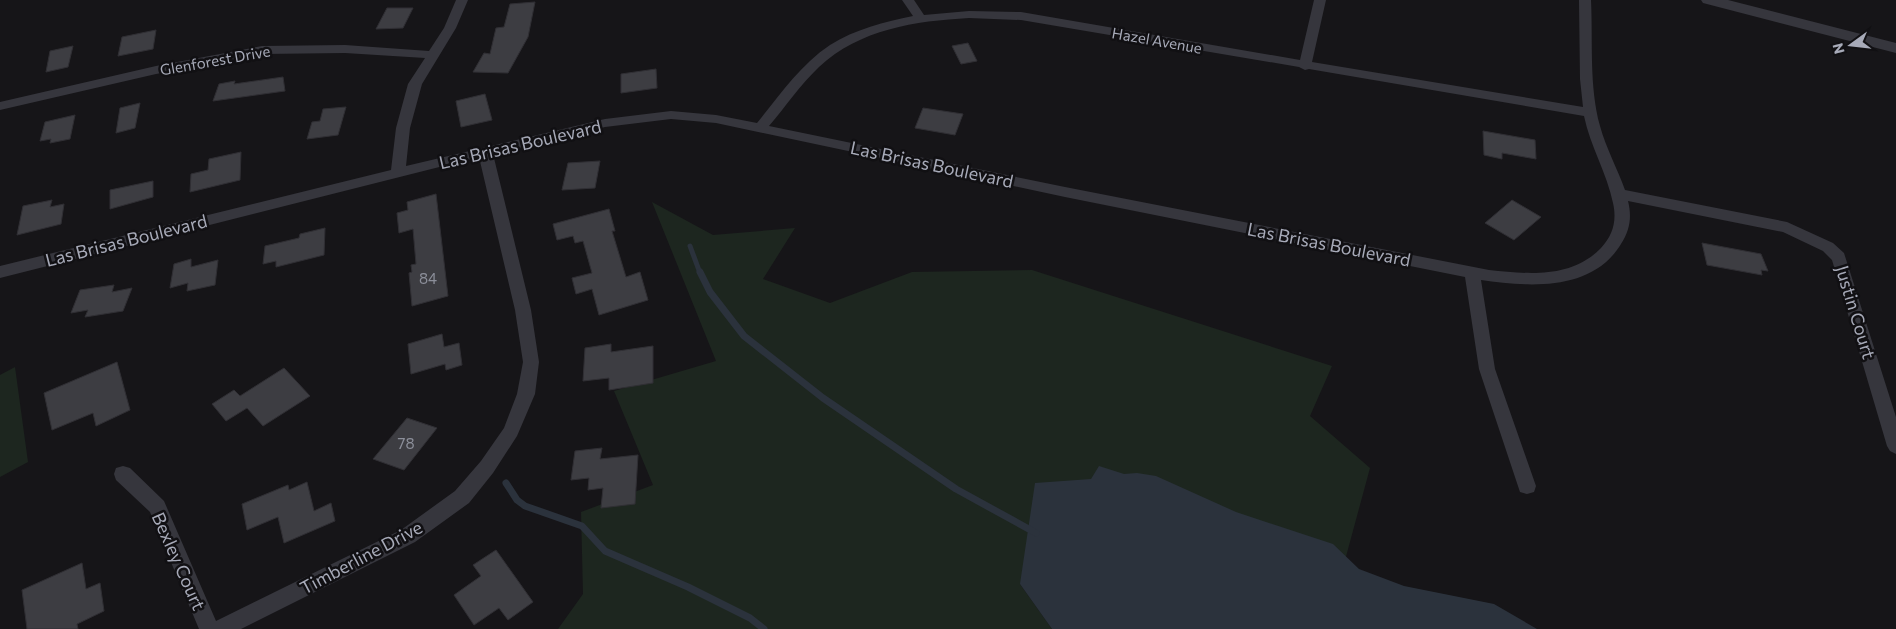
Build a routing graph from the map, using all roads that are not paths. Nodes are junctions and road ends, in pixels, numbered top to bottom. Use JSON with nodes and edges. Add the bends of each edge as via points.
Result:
{"nodes":[{"id":1,"x":462,"y":0,"type":"edge"},
{"id":2,"x":908,"y":0,"type":"edge"},
{"id":3,"x":1320,"y":0,"type":"edge"},
{"id":4,"x":1585,"y":0,"type":"edge"},
{"id":5,"x":1709,"y":0,"type":"edge"},
{"id":6,"x":922,"y":19,"type":"junction"},
{"id":7,"x":1896,"y":48,"type":"edge"},
{"id":8,"x":433,"y":55,"type":"junction"},
{"id":9,"x":1305,"y":66,"type":"junction"},
{"id":10,"x":0,"y":106,"type":"edge"},
{"id":11,"x":1591,"y":113,"type":"junction"},
{"id":12,"x":760,"y":128,"type":"junction"},
{"id":13,"x":485,"y":151,"type":"junction"},
{"id":14,"x":398,"y":173,"type":"junction"},
{"id":15,"x":1619,"y":194,"type":"junction"},
{"id":16,"x":0,"y":272,"type":"edge"},
{"id":17,"x":1472,"y":272,"type":"junction"},
{"id":18,"x":1896,"y":446,"type":"edge"},
{"id":19,"x":124,"y":474,"type":"dead end"},
{"id":20,"x":1527,"y":486,"type":"dead end"},
{"id":21,"x":209,"y":629,"type":"edge"},
{"id":22,"x":220,"y":629,"type":"edge"}],
"edges":[{"from":1,"to":8,"type":"street"},
{"from":2,"to":6,"type":"street"},
{"from":3,"to":9,"type":"street"},
{"from":4,"to":11,"type":"street","name":"Las Brisas Boulevard","via":[[1587,86]]},
{"from":5,"to":7,"type":"street"},
{"from":6,"to":9,"type":"street","name":"Hazel Avenue","via":[[994,13],[1021,16]]},
{"from":6,"to":12,"type":"street","name":"Hazel Avenue","via":[[875,29],[838,47],[816,63]]},
{"from":8,"to":10,"type":"street","name":"Glenforest Drive","via":[[346,49],[262,50],[156,70]]},
{"from":8,"to":14,"type":"street","via":[[414,84],[403,128]]},
{"from":9,"to":11,"type":"street","name":"Hazel Avenue"},
{"from":11,"to":15,"type":"street","name":"Las Brisas Boulevard"},
{"from":12,"to":13,"type":"street","name":"Las Brisas Boulevard","via":[[690,115],[655,116]]},
{"from":12,"to":17,"type":"street","name":"Las Brisas Boulevard"},
{"from":13,"to":14,"type":"street","name":"Las Brisas Boulevard"},
{"from":13,"to":22,"type":"street","name":"Timberline Drive","via":[[523,310],[531,362],[526,394],[511,431],[462,498],[408,536]]},
{"from":14,"to":16,"type":"street","name":"Las Brisas Boulevard"},
{"from":15,"to":17,"type":"street","name":"Las Brisas Boulevard","via":[[1624,218],[1617,239],[1604,257],[1562,276],[1537,279]]},
{"from":15,"to":18,"type":"street","name":"Justin Court","via":[[1787,227],[1828,247],[1839,258]]},
{"from":17,"to":20,"type":"street","via":[[1487,369]]},
{"from":19,"to":21,"type":"street","name":"Bexley Court","via":[[157,507]]}]}
